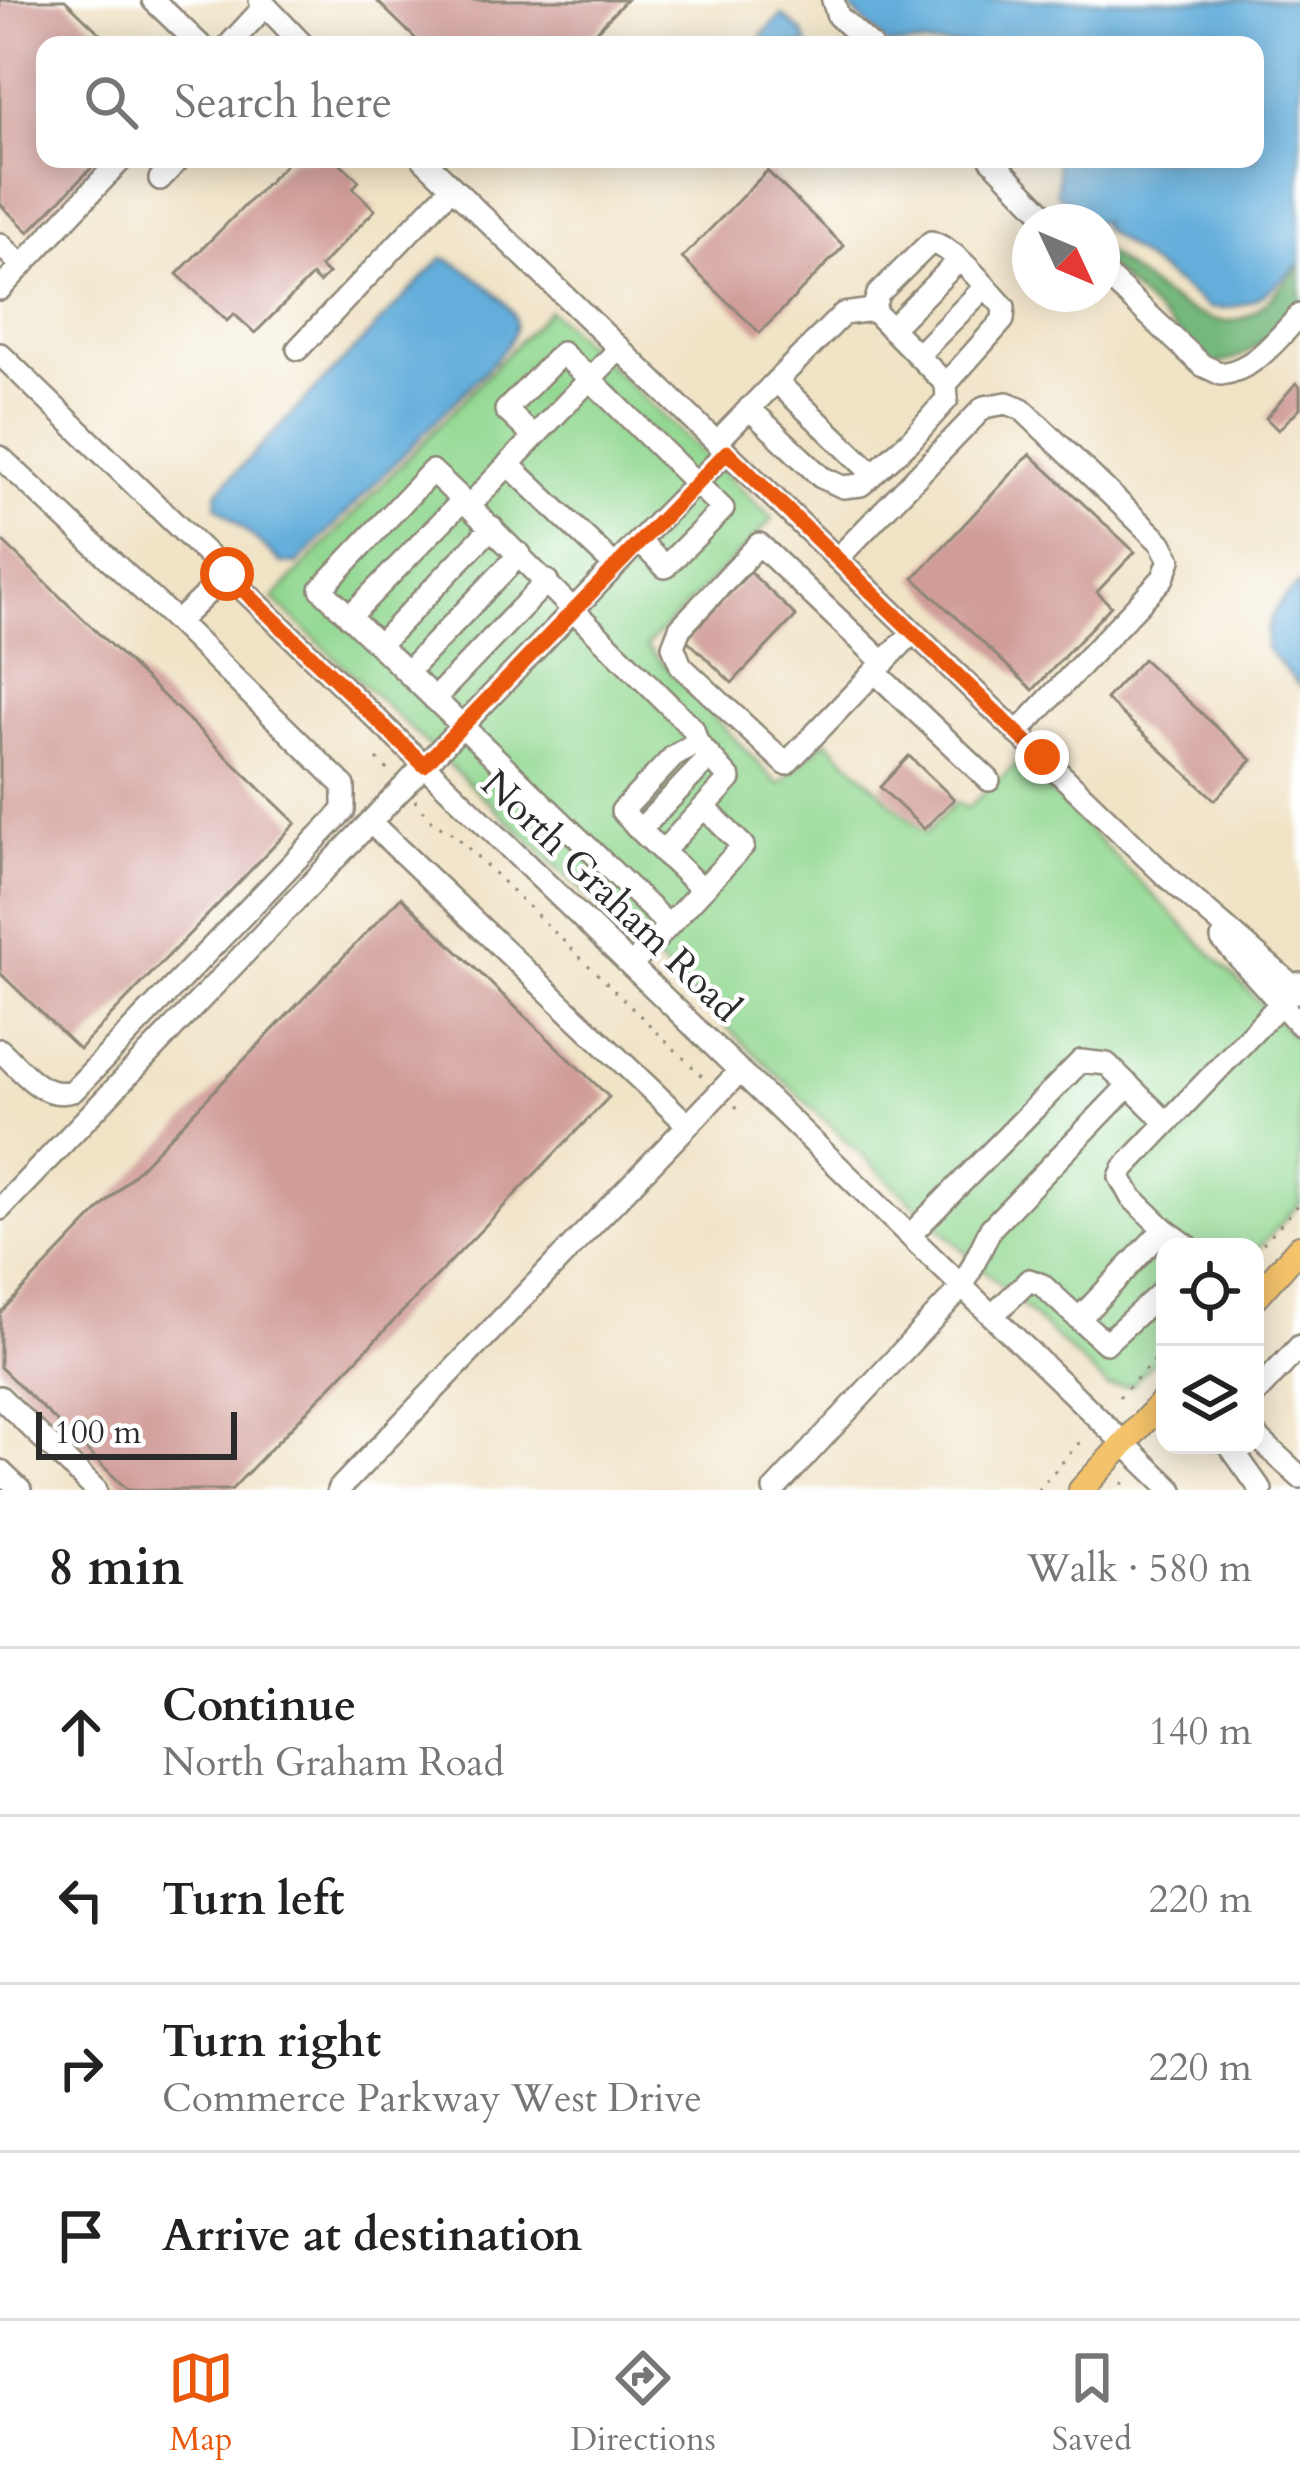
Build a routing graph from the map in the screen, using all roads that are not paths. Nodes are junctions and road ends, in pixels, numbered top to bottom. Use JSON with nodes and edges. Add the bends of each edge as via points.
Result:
{"nodes":[{"id":1,"x":154,"y":0,"type":"edge"},
{"id":2,"x":833,"y":0,"type":"edge"},
{"id":3,"x":262,"y":3,"type":"edge"},
{"id":4,"x":191,"y":36,"type":"edge"},
{"id":5,"x":236,"y":36,"type":"edge"},
{"id":6,"x":290,"y":36,"type":"edge"},
{"id":7,"x":860,"y":36,"type":"edge"},
{"id":8,"x":114,"y":168,"type":"edge"},
{"id":9,"x":170,"y":168,"type":"edge"},
{"id":10,"x":432,"y":168,"type":"edge"},
{"id":11,"x":1000,"y":168,"type":"edge"},
{"id":12,"x":160,"y":179,"type":"dead end"},
{"id":13,"x":452,"y":187,"type":"junction"},
{"id":14,"x":1035,"y":204,"type":"edge"},
{"id":15,"x":0,"y":244,"type":"edge"},
{"id":16,"x":958,"y":261,"type":"junction"},
{"id":17,"x":22,"y":266,"type":"junction"},
{"id":18,"x":985,"y":287,"type":"junction"},
{"id":19,"x":1120,"y":288,"type":"edge"},
{"id":20,"x":0,"y":289,"type":"edge"},
{"id":21,"x":873,"y":310,"type":"junction"},
{"id":22,"x":1300,"y":315,"type":"edge"},
{"id":23,"x":892,"y":329,"type":"junction"},
{"id":24,"x":620,"y":348,"type":"junction"},
{"id":25,"x":298,"y":349,"type":"dead end"},
{"id":26,"x":0,"y":354,"type":"edge"},
{"id":27,"x":918,"y":355,"type":"junction"},
{"id":28,"x":590,"y":379,"type":"junction"},
{"id":29,"x":776,"y":381,"type":"junction"},
{"id":30,"x":946,"y":384,"type":"junction"},
{"id":31,"x":749,"y":408,"type":"junction"},
{"id":32,"x":533,"y":437,"type":"junction"},
{"id":33,"x":722,"y":447,"type":"junction"},
{"id":34,"x":0,"y":457,"type":"edge"},
{"id":35,"x":508,"y":464,"type":"junction"},
{"id":36,"x":873,"y":474,"type":"junction"},
{"id":37,"x":696,"y":483,"type":"junction"},
{"id":38,"x":466,"y":503,"type":"junction"},
{"id":39,"x":492,"y":527,"type":"junction"},
{"id":40,"x":639,"y":541,"type":"junction"},
{"id":41,"x":520,"y":554,"type":"junction"},
{"id":42,"x":837,"y":559,"type":"junction"},
{"id":43,"x":615,"y":566,"type":"junction"},
{"id":44,"x":227,"y":574,"type":"junction"},
{"id":45,"x":547,"y":581,"type":"junction"},
{"id":46,"x":575,"y":608,"type":"junction"},
{"id":47,"x":350,"y":616,"type":"junction"},
{"id":48,"x":177,"y":622,"type":"junction"},
{"id":49,"x":914,"y":632,"type":"junction"},
{"id":50,"x":379,"y":645,"type":"junction"},
{"id":51,"x":879,"y":667,"type":"junction"},
{"id":52,"x":406,"y":672,"type":"junction"},
{"id":53,"x":434,"y":699,"type":"junction"},
{"id":54,"x":462,"y":726,"type":"junction"},
{"id":55,"x":1017,"y":733,"type":"junction"},
{"id":56,"x":704,"y":750,"type":"junction"},
{"id":57,"x":424,"y":765,"type":"junction"},
{"id":58,"x":989,"y":780,"type":"dead end"},
{"id":59,"x":704,"y":807,"type":"junction"},
{"id":60,"x":370,"y":822,"type":"junction"},
{"id":61,"x":663,"y":851,"type":"junction"},
{"id":62,"x":703,"y":889,"type":"junction"},
{"id":63,"x":668,"y":926,"type":"junction"},
{"id":64,"x":632,"y":966,"type":"junction"},
{"id":65,"x":1294,"y":992,"type":"edge"},
{"id":66,"x":1300,"y":1025,"type":"edge"},
{"id":67,"x":0,"y":1050,"type":"edge"},
{"id":68,"x":740,"y":1071,"type":"junction"},
{"id":69,"x":1129,"y":1085,"type":"junction"},
{"id":70,"x":1167,"y":1123,"type":"junction"},
{"id":71,"x":688,"y":1125,"type":"junction"},
{"id":72,"x":0,"y":1209,"type":"edge"},
{"id":73,"x":1164,"y":1229,"type":"junction"},
{"id":74,"x":910,"y":1235,"type":"junction"},
{"id":75,"x":1177,"y":1238,"type":"edge"},
{"id":76,"x":1300,"y":1247,"type":"edge"},
{"id":77,"x":963,"y":1286,"type":"junction"},
{"id":78,"x":1264,"y":1288,"type":"edge"},
{"id":79,"x":1156,"y":1297,"type":"edge"},
{"id":80,"x":993,"y":1315,"type":"junction"},
{"id":81,"x":1079,"y":1319,"type":"junction"},
{"id":82,"x":1300,"y":1346,"type":"edge"},
{"id":83,"x":1264,"y":1384,"type":"edge"},
{"id":84,"x":0,"y":1397,"type":"edge"},
{"id":85,"x":1156,"y":1409,"type":"edge"},
{"id":86,"x":1125,"y":1443,"type":"junction"},
{"id":87,"x":1264,"y":1443,"type":"edge"},
{"id":88,"x":1235,"y":1454,"type":"edge"},
{"id":89,"x":0,"y":1471,"type":"edge"},
{"id":90,"x":1300,"y":1477,"type":"edge"},
{"id":91,"x":20,"y":1490,"type":"edge"},
{"id":92,"x":96,"y":1490,"type":"edge"},
{"id":93,"x":338,"y":1490,"type":"edge"},
{"id":94,"x":774,"y":1490,"type":"edge"},
{"id":95,"x":1081,"y":1490,"type":"edge"},
{"id":96,"x":1172,"y":1490,"type":"edge"},
{"id":97,"x":1261,"y":1490,"type":"edge"}],
"edges":[{"from":1,"to":4,"type":"street"},
{"from":2,"to":7,"type":"street"},
{"from":3,"to":5,"type":"street"},
{"from":3,"to":6,"type":"street"},
{"from":8,"to":17,"type":"street"},
{"from":9,"to":12,"type":"street"},
{"from":10,"to":13,"type":"street"},
{"from":11,"to":14,"type":"street"},
{"from":13,"to":24,"type":"street"},
{"from":13,"to":25,"type":"street"},
{"from":15,"to":17,"type":"street"},
{"from":16,"to":18,"type":"street"},
{"from":16,"to":21,"type":"street","via":[[932,242],[878,294]]},
{"from":16,"to":23,"type":"street"},
{"from":17,"to":20,"type":"street"},
{"from":18,"to":27,"type":"street"},
{"from":18,"to":30,"type":"street","via":[[1004,307],[1003,320]]},
{"from":19,"to":22,"type":"street","via":[[1221,374],[1258,359]]},
{"from":21,"to":23,"type":"street"},
{"from":21,"to":29,"type":"street","via":[[843,314]]},
{"from":23,"to":27,"type":"street"},
{"from":24,"to":28,"type":"street"},
{"from":24,"to":33,"type":"street"},
{"from":26,"to":44,"type":"street","name":"North Graham Road"},
{"from":27,"to":30,"type":"street"},
{"from":28,"to":32,"type":"street"},
{"from":28,"to":32,"type":"street","via":[[562,353],[506,410]]},
{"from":28,"to":37,"type":"street"},
{"from":29,"to":31,"type":"street"},
{"from":29,"to":36,"type":"street"},
{"from":30,"to":36,"type":"street","via":[[947,399]]},
{"from":31,"to":33,"type":"street"},
{"from":31,"to":36,"type":"street","via":[[830,483],[861,485]]},
{"from":32,"to":35,"type":"street"},
{"from":33,"to":37,"type":"street"},
{"from":33,"to":42,"type":"street"},
{"from":34,"to":48,"type":"street"},
{"from":35,"to":38,"type":"street"},
{"from":35,"to":43,"type":"street"},
{"from":37,"to":40,"type":"street"},
{"from":37,"to":40,"type":"street","via":[[723,509],[665,567]]},
{"from":38,"to":39,"type":"street"},
{"from":38,"to":47,"type":"street"},
{"from":38,"to":47,"type":"street","via":[[432,471],[321,589]]},
{"from":39,"to":41,"type":"street"},
{"from":39,"to":50,"type":"street"},
{"from":40,"to":43,"type":"street"},
{"from":41,"to":45,"type":"street"},
{"from":41,"to":52,"type":"street"},
{"from":42,"to":49,"type":"street"},
{"from":42,"to":55,"type":"street","via":[[983,406],[1007,403],[1162,543],[1170,560],[1162,578]]},
{"from":43,"to":46,"type":"street"},
{"from":44,"to":48,"type":"street"},
{"from":44,"to":57,"type":"street","name":"North Graham Road"},
{"from":45,"to":46,"type":"street"},
{"from":45,"to":53,"type":"street"},
{"from":46,"to":54,"type":"street"},
{"from":46,"to":56,"type":"street"},
{"from":47,"to":50,"type":"street"},
{"from":48,"to":67,"type":"street","via":[[344,786],[344,810],[74,1091],[57,1096],[41,1089]]},
{"from":49,"to":51,"type":"street"},
{"from":49,"to":55,"type":"street"},
{"from":50,"to":52,"type":"street"},
{"from":51,"to":51,"type":"street","via":[[786,764],[681,666],[673,646],[680,628],[759,544]]},
{"from":51,"to":58,"type":"street"},
{"from":52,"to":53,"type":"street"},
{"from":53,"to":54,"type":"street"},
{"from":54,"to":57,"type":"street"},
{"from":54,"to":63,"type":"street"},
{"from":55,"to":65,"type":"street"},
{"from":56,"to":59,"type":"street","via":[[730,779]]},
{"from":56,"to":61,"type":"street","via":[[640,830]]},
{"from":57,"to":60,"type":"street"},
{"from":57,"to":64,"type":"street","name":"North Graham Road"},
{"from":59,"to":61,"type":"street"},
{"from":59,"to":62,"type":"street","via":[[743,846]]},
{"from":60,"to":71,"type":"street"},
{"from":60,"to":72,"type":"street"},
{"from":61,"to":62,"type":"street"},
{"from":62,"to":63,"type":"street"},
{"from":63,"to":64,"type":"street"},
{"from":64,"to":68,"type":"street","name":"North Graham Road"},
{"from":65,"to":66,"type":"street"},
{"from":65,"to":70,"type":"street"},
{"from":68,"to":71,"type":"street"},
{"from":68,"to":74,"type":"street","name":"North Graham Road"},
{"from":69,"to":70,"type":"street"},
{"from":69,"to":74,"type":"street","via":[[1107,1064],[1081,1061]]},
{"from":69,"to":77,"type":"street","via":[[991,1228]]},
{"from":70,"to":73,"type":"street","via":[[1120,1177]]},
{"from":71,"to":93,"type":"street"},
{"from":73,"to":75,"type":"street"},
{"from":73,"to":81,"type":"street"},
{"from":74,"to":77,"type":"street","name":"North Graham Road"},
{"from":76,"to":78,"type":"main road"},
{"from":77,"to":80,"type":"street","name":"North Graham Road"},
{"from":77,"to":94,"type":"street"},
{"from":79,"to":81,"type":"street","via":[[1106,1343]]},
{"from":80,"to":81,"type":"street","via":[[1029,1280]]},
{"from":80,"to":86,"type":"street","name":"North Graham Road"},
{"from":82,"to":83,"type":"street"},
{"from":84,"to":92,"type":"street"},
{"from":85,"to":86,"type":"main road"},
{"from":86,"to":95,"type":"main road"},
{"from":86,"to":96,"type":"street","name":"North Graham Road"},
{"from":87,"to":90,"type":"street"},
{"from":88,"to":97,"type":"street"},
{"from":89,"to":91,"type":"street"}]}
